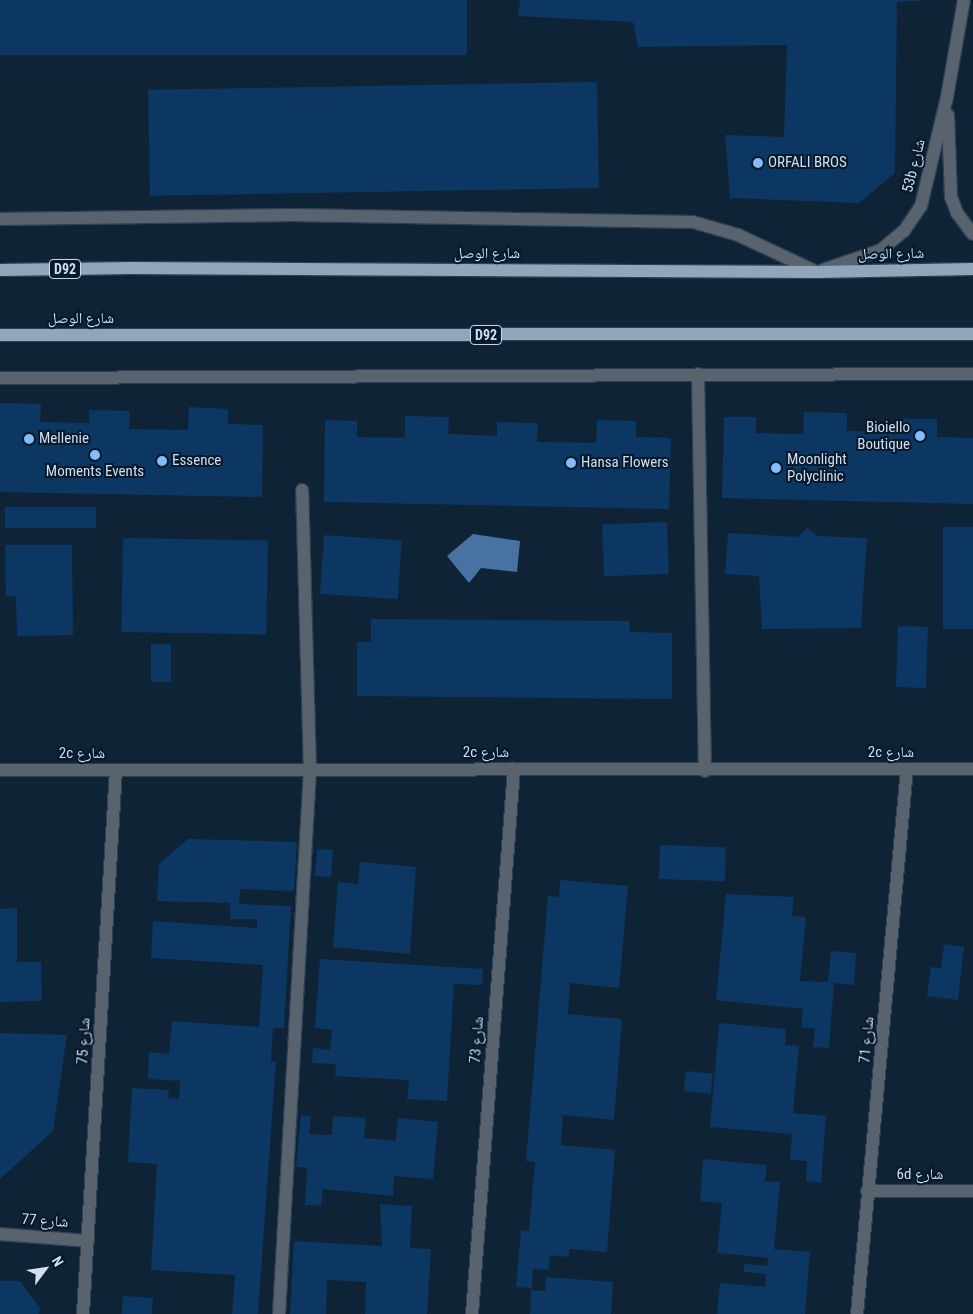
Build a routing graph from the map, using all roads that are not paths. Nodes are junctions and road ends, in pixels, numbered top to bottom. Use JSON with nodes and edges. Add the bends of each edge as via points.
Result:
{"nodes":[{"id":1,"x":964,"y":0,"type":"edge"},
{"id":2,"x":947,"y":97,"type":"junction"},
{"id":3,"x":0,"y":218,"type":"edge"},
{"id":4,"x":973,"y":234,"type":"edge"},
{"id":5,"x":973,"y":269,"type":"edge"},
{"id":6,"x":0,"y":270,"type":"edge"},
{"id":7,"x":817,"y":272,"type":"junction"},
{"id":8,"x":973,"y":334,"type":"edge"},
{"id":9,"x":0,"y":335,"type":"edge"},
{"id":10,"x":698,"y":374,"type":"junction"},
{"id":11,"x":973,"y":374,"type":"edge"},
{"id":12,"x":0,"y":378,"type":"edge"},
{"id":13,"x":302,"y":490,"type":"dead end"},
{"id":14,"x":514,"y":769,"type":"junction"},
{"id":15,"x":907,"y":769,"type":"junction"},
{"id":16,"x":973,"y":769,"type":"edge"},
{"id":17,"x":0,"y":770,"type":"edge"},
{"id":18,"x":116,"y":770,"type":"junction"},
{"id":19,"x":310,"y":770,"type":"junction"},
{"id":20,"x":705,"y":771,"type":"junction"},
{"id":21,"x":867,"y":1190,"type":"junction"},
{"id":22,"x":973,"y":1191,"type":"edge"},
{"id":23,"x":0,"y":1234,"type":"edge"},
{"id":24,"x":88,"y":1241,"type":"junction"},
{"id":25,"x":83,"y":1314,"type":"edge"},
{"id":26,"x":279,"y":1314,"type":"edge"},
{"id":27,"x":472,"y":1314,"type":"edge"},
{"id":28,"x":858,"y":1314,"type":"edge"}],
"edges":[{"from":1,"to":2,"type":"street","name":"53b شارع"},
{"from":2,"to":4,"type":"street","name":"53b شارع","via":[[952,197],[957,213]]},
{"from":2,"to":7,"type":"street","name":"53b شارع","via":[[926,191],[904,231],[874,253]]},
{"from":3,"to":7,"type":"street","via":[[294,215],[693,222],[738,235]]},
{"from":5,"to":7,"type":"main road","name":"شارع الوصل","number":"D92"},
{"from":6,"to":7,"type":"main road","name":"شارع الوصل","number":"D92"},
{"from":8,"to":9,"type":"main road","name":"شارع الوصل","number":"D92"},
{"from":10,"to":11,"type":"street"},
{"from":10,"to":12,"type":"street"},
{"from":10,"to":20,"type":"street"},
{"from":13,"to":19,"type":"street"},
{"from":14,"to":19,"type":"street","name":"2c شارع"},
{"from":14,"to":20,"type":"street","name":"2c شارع"},
{"from":14,"to":27,"type":"street","name":"شارع 73"},
{"from":15,"to":16,"type":"street","name":"2c شارع"},
{"from":15,"to":20,"type":"street","name":"2c شارع"},
{"from":15,"to":21,"type":"street","name":"شارع 71"},
{"from":17,"to":18,"type":"street","name":"2c شارع"},
{"from":18,"to":19,"type":"street","name":"2c شارع"},
{"from":18,"to":24,"type":"street","name":"شارع 75"},
{"from":19,"to":26,"type":"street"},
{"from":21,"to":22,"type":"street","name":"6d شارع"},
{"from":21,"to":28,"type":"street","name":"شارع 71"},
{"from":23,"to":24,"type":"street","name":"شارع 77"},
{"from":24,"to":25,"type":"street","name":"شارع 75"}]}
